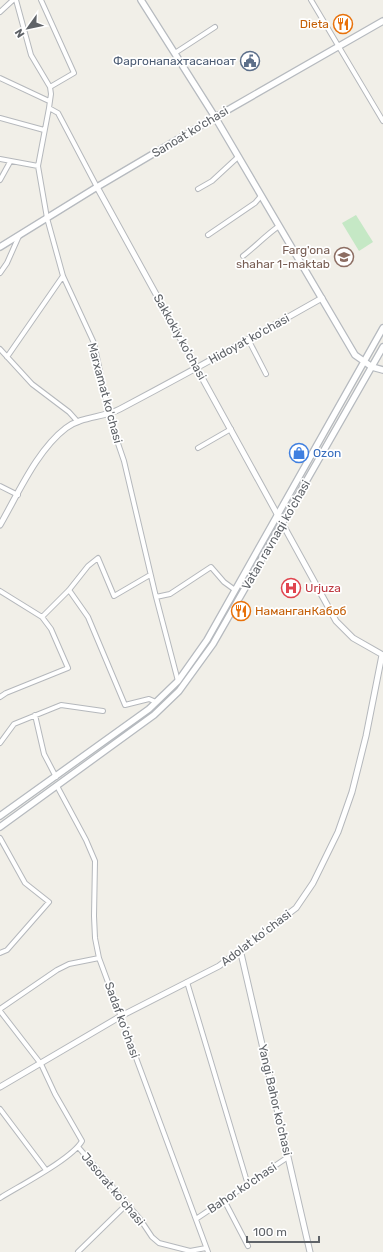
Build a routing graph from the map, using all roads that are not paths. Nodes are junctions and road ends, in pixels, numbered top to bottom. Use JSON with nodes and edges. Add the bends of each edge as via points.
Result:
{"nodes":[{"id":1,"x":14,"y":0,"type":"edge"},
{"id":2,"x":41,"y":0,"type":"edge"},
{"id":3,"x":141,"y":0,"type":"edge"},
{"id":4,"x":311,"y":0,"type":"edge"},
{"id":5,"x":0,"y":12,"type":"edge"},
{"id":6,"x":383,"y":21,"type":"edge"},
{"id":7,"x":215,"y":27,"type":"dead end"},
{"id":8,"x":338,"y":46,"type":"junction"},
{"id":9,"x":175,"y":53,"type":"junction"},
{"id":10,"x":0,"y":78,"type":"edge"},
{"id":11,"x":50,"y":87,"type":"junction"},
{"id":12,"x":49,"y":101,"type":"junction"},
{"id":13,"x":49,"y":108,"type":"junction"},
{"id":14,"x":215,"y":117,"type":"junction"},
{"id":15,"x":0,"y":118,"type":"edge"},
{"id":16,"x":383,"y":122,"type":"edge"},
{"id":17,"x":44,"y":130,"type":"junction"},
{"id":18,"x":238,"y":156,"type":"junction"},
{"id":19,"x":0,"y":159,"type":"edge"},
{"id":20,"x":10,"y":162,"type":"junction"},
{"id":21,"x":38,"y":166,"type":"junction"},
{"id":22,"x":0,"y":180,"type":"edge"},
{"id":23,"x":97,"y":187,"type":"junction"},
{"id":24,"x":198,"y":189,"type":"dead end"},
{"id":25,"x":261,"y":196,"type":"junction"},
{"id":26,"x":47,"y":218,"type":"junction"},
{"id":27,"x":279,"y":226,"type":"junction"},
{"id":28,"x":19,"y":235,"type":"junction"},
{"id":29,"x":208,"y":235,"type":"dead end"},
{"id":30,"x":0,"y":247,"type":"edge"},
{"id":31,"x":243,"y":256,"type":"dead end"},
{"id":32,"x":0,"y":273,"type":"edge"},
{"id":33,"x":63,"y":276,"type":"junction"},
{"id":34,"x":322,"y":298,"type":"junction"},
{"id":35,"x":383,"y":328,"type":"edge"},
{"id":36,"x":248,"y":340,"type":"junction"},
{"id":37,"x":383,"y":346,"type":"edge"},
{"id":38,"x":0,"y":349,"type":"edge"},
{"id":39,"x":7,"y":357,"type":"junction"},
{"id":40,"x":364,"y":363,"type":"junction"},
{"id":41,"x":372,"y":367,"type":"junction"},
{"id":42,"x":197,"y":368,"type":"junction"},
{"id":43,"x":383,"y":370,"type":"edge"},
{"id":44,"x":266,"y":374,"type":"dead end"},
{"id":45,"x":110,"y":414,"type":"junction"},
{"id":46,"x":78,"y":422,"type":"junction"},
{"id":47,"x":231,"y":429,"type":"junction"},
{"id":48,"x":198,"y":448,"type":"dead end"},
{"id":49,"x":0,"y":486,"type":"edge"},
{"id":50,"x":18,"y":495,"type":"junction"},
{"id":51,"x":277,"y":516,"type":"junction"},
{"id":52,"x":282,"y":524,"type":"junction"},
{"id":53,"x":0,"y":525,"type":"edge"},
{"id":54,"x":150,"y":575,"type":"junction"},
{"id":55,"x":69,"y":590,"type":"junction"},
{"id":56,"x":235,"y":590,"type":"junction"},
{"id":57,"x":0,"y":591,"type":"edge"},
{"id":58,"x":156,"y":597,"type":"junction"},
{"id":59,"x":42,"y":617,"type":"junction"},
{"id":60,"x":383,"y":655,"type":"edge"},
{"id":61,"x":178,"y":681,"type":"junction"},
{"id":62,"x":0,"y":697,"type":"edge"},
{"id":63,"x":156,"y":702,"type":"junction"},
{"id":64,"x":103,"y":711,"type":"dead end"},
{"id":65,"x":35,"y":715,"type":"junction"},
{"id":66,"x":0,"y":743,"type":"edge"},
{"id":67,"x":56,"y":777,"type":"junction"},
{"id":68,"x":58,"y":786,"type":"junction"},
{"id":69,"x":42,"y":788,"type":"junction"},
{"id":70,"x":46,"y":794,"type":"junction"},
{"id":71,"x":0,"y":816,"type":"edge"},
{"id":72,"x":0,"y":827,"type":"edge"},
{"id":73,"x":0,"y":838,"type":"edge"},
{"id":74,"x":240,"y":949,"type":"junction"},
{"id":75,"x":0,"y":953,"type":"edge"},
{"id":76,"x":100,"y":958,"type":"junction"},
{"id":77,"x":187,"y":982,"type":"junction"},
{"id":78,"x":0,"y":1010,"type":"edge"},
{"id":79,"x":121,"y":1016,"type":"junction"},
{"id":80,"x":41,"y":1064,"type":"junction"},
{"id":81,"x":0,"y":1087,"type":"edge"},
{"id":82,"x":0,"y":1109,"type":"edge"},
{"id":83,"x":78,"y":1148,"type":"junction"},
{"id":84,"x":288,"y":1158,"type":"junction"},
{"id":85,"x":46,"y":1170,"type":"junction"},
{"id":86,"x":248,"y":1185,"type":"junction"},
{"id":87,"x":0,"y":1198,"type":"edge"},
{"id":88,"x":224,"y":1200,"type":"junction"},
{"id":89,"x":127,"y":1204,"type":"junction"},
{"id":90,"x":196,"y":1219,"type":"junction"},
{"id":91,"x":248,"y":1246,"type":"dead end"},
{"id":92,"x":207,"y":1250,"type":"edge"},
{"id":93,"x":78,"y":1252,"type":"edge"},
{"id":94,"x":310,"y":1252,"type":"edge"}],
"edges":[{"from":1,"to":5,"type":"street"},
{"from":1,"to":11,"type":"street","via":[[31,54]]},
{"from":2,"to":11,"type":"street","via":[[74,73]]},
{"from":3,"to":9,"type":"main road"},
{"from":4,"to":8,"type":"street"},
{"from":6,"to":8,"type":"main road","name":"Sanoat ko'chasi"},
{"from":7,"to":9,"type":"street"},
{"from":8,"to":14,"type":"main road","name":"Sanoat ko'chasi"},
{"from":8,"to":16,"type":"street"},
{"from":9,"to":14,"type":"main road"},
{"from":10,"to":12,"type":"street"},
{"from":11,"to":12,"type":"street"},
{"from":12,"to":13,"type":"street"},
{"from":13,"to":17,"type":"street","name":"Marxamat koʻchasi"},
{"from":13,"to":23,"type":"street","name":"Sakkokiy ko'chasi","via":[[58,113]]},
{"from":14,"to":18,"type":"main road"},
{"from":14,"to":23,"type":"main road","name":"Sanoat ko'chasi"},
{"from":15,"to":17,"type":"street"},
{"from":17,"to":21,"type":"street","name":"Marxamat koʻchasi"},
{"from":18,"to":24,"type":"street","via":[[212,181]]},
{"from":18,"to":25,"type":"main road"},
{"from":19,"to":20,"type":"street"},
{"from":20,"to":21,"type":"street"},
{"from":20,"to":22,"type":"street"},
{"from":21,"to":26,"type":"street","name":"Marxamat koʻchasi"},
{"from":23,"to":26,"type":"main road","name":"Sanoat ko'chasi"},
{"from":23,"to":42,"type":"street","name":"Sakkokiy ko'chasi"},
{"from":25,"to":27,"type":"main road"},
{"from":25,"to":29,"type":"street","via":[[255,203]]},
{"from":26,"to":28,"type":"main road","name":"Sanoat ko'chasi"},
{"from":26,"to":33,"type":"street","name":"Marxamat koʻchasi"},
{"from":27,"to":31,"type":"street"},
{"from":27,"to":34,"type":"main road"},
{"from":28,"to":30,"type":"main road","name":"Sanoat ko'chasi"},
{"from":28,"to":32,"type":"street","via":[[7,264]]},
{"from":33,"to":39,"type":"street"},
{"from":33,"to":45,"type":"street","name":"Marxamat koʻchasi","via":[[94,343]]},
{"from":34,"to":36,"type":"street","name":"Hidoyat ko'chasi"},
{"from":34,"to":40,"type":"main road","via":[[355,355]]},
{"from":35,"to":40,"type":"main road"},
{"from":36,"to":42,"type":"street","name":"Hidoyat ko'chasi"},
{"from":36,"to":44,"type":"street"},
{"from":37,"to":41,"type":"main road"},
{"from":38,"to":39,"type":"street"},
{"from":39,"to":46,"type":"street","via":[[32,384]]},
{"from":40,"to":41,"type":"main road"},
{"from":40,"to":51,"type":"main road","name":"Vatan ravnaqi ko'chasi"},
{"from":41,"to":43,"type":"main road"},
{"from":41,"to":52,"type":"main road","name":"Vatan ravnaqi ko'chasi"},
{"from":42,"to":45,"type":"street","name":"Hidoyat ko'chasi"},
{"from":42,"to":47,"type":"street","name":"Sakkokiy ko'chasi"},
{"from":45,"to":46,"type":"street","name":"Hidoyat ko'chasi"},
{"from":45,"to":54,"type":"street","name":"Marxamat koʻchasi","via":[[124,461]]},
{"from":46,"to":50,"type":"street","name":"Hidoyat ko'chasi","via":[[66,428],[43,452]]},
{"from":47,"to":48,"type":"street"},
{"from":47,"to":51,"type":"street","name":"Sakkokiy ko'chasi"},
{"from":49,"to":50,"type":"street"},
{"from":50,"to":53,"type":"street","name":"Hidoyat ko'chasi"},
{"from":51,"to":52,"type":"street","name":"Sakkokiy ko'chasi"},
{"from":51,"to":56,"type":"main road","name":"Vatan ravnaqi ko'chasi"},
{"from":52,"to":60,"type":"street","name":"Sakkokiy ko'chasi","via":[[336,621],[353,638]]},
{"from":52,"to":68,"type":"main road","name":"Vatan ravnaqi ko'chasi","via":[[213,644],[179,691],[148,719]]},
{"from":54,"to":55,"type":"street","via":[[114,596],[98,558],[88,566]]},
{"from":54,"to":58,"type":"street","name":"Marxamat koʻchasi"},
{"from":55,"to":59,"type":"street"},
{"from":55,"to":63,"type":"street","via":[[88,617],[125,705],[148,699]]},
{"from":56,"to":58,"type":"street","via":[[211,567],[170,594]]},
{"from":56,"to":61,"type":"main road","name":"Vatan ravnaqi ko'chasi","via":[[207,640]]},
{"from":57,"to":59,"type":"street"},
{"from":58,"to":61,"type":"street","name":"Marxamat koʻchasi"},
{"from":59,"to":62,"type":"street","via":[[51,629],[68,668]]},
{"from":60,"to":74,"type":"street","name":"Adolat koʻchasi","via":[[352,792],[338,832],[313,883],[296,908]]},
{"from":61,"to":63,"type":"main road","name":"Vatan ravnaqi ko'chasi"},
{"from":63,"to":67,"type":"main road","name":"Vatan ravnaqi ko'chasi"},
{"from":64,"to":65,"type":"street","via":[[61,705]]},
{"from":65,"to":66,"type":"street","via":[[14,724]]},
{"from":65,"to":67,"type":"street","via":[[44,754]]},
{"from":67,"to":69,"type":"main road","name":"Vatan ravnaqi ko'chasi"},
{"from":68,"to":70,"type":"main road","name":"Vatan ravnaqi ko'chasi"},
{"from":68,"to":76,"type":"street","name":"Sadaf koʻchasi","via":[[95,861],[95,938]]},
{"from":69,"to":70,"type":"main road"},
{"from":69,"to":71,"type":"main road","name":"Vatan ravnaqi ko'chasi"},
{"from":70,"to":72,"type":"main road","name":"Vatan ravnaqi ko'chasi"},
{"from":73,"to":75,"type":"street","via":[[25,883],[49,902],[7,950]]},
{"from":74,"to":77,"type":"street","name":"Adolat koʻchasi","via":[[219,966]]},
{"from":74,"to":84,"type":"street","name":"Yangi Bahor ko'chasi"},
{"from":76,"to":78,"type":"street","via":[[69,964],[57,970]]},
{"from":76,"to":79,"type":"street","name":"Sadaf koʻchasi"},
{"from":77,"to":79,"type":"street","name":"Adolat koʻchasi"},
{"from":77,"to":86,"type":"street"},
{"from":78,"to":80,"type":"street","name":"Jasorat koʻchasi"},
{"from":79,"to":80,"type":"street","name":"Adolat koʻchasi"},
{"from":79,"to":90,"type":"street","name":"Sadaf koʻchasi"},
{"from":80,"to":81,"type":"street","name":"Adolat koʻchasi"},
{"from":80,"to":83,"type":"street","name":"Jasorat koʻchasi","via":[[82,1141]]},
{"from":82,"to":85,"type":"street"},
{"from":83,"to":85,"type":"street"},
{"from":83,"to":89,"type":"street","name":"Jasorat koʻchasi"},
{"from":84,"to":86,"type":"street","name":"Bahor ko'chasi"},
{"from":84,"to":94,"type":"street","name":"Yangi Bahor ko'chasi"},
{"from":85,"to":87,"type":"street"},
{"from":86,"to":88,"type":"street","name":"Bahor ko'chasi"},
{"from":88,"to":90,"type":"street","name":"Bahor ko'chasi"},
{"from":88,"to":91,"type":"street"},
{"from":89,"to":92,"type":"street","name":"Jasorat koʻchasi","via":[[159,1243],[190,1251]]},
{"from":89,"to":93,"type":"street"},
{"from":90,"to":92,"type":"street","name":"Sadaf koʻchasi"}]}
